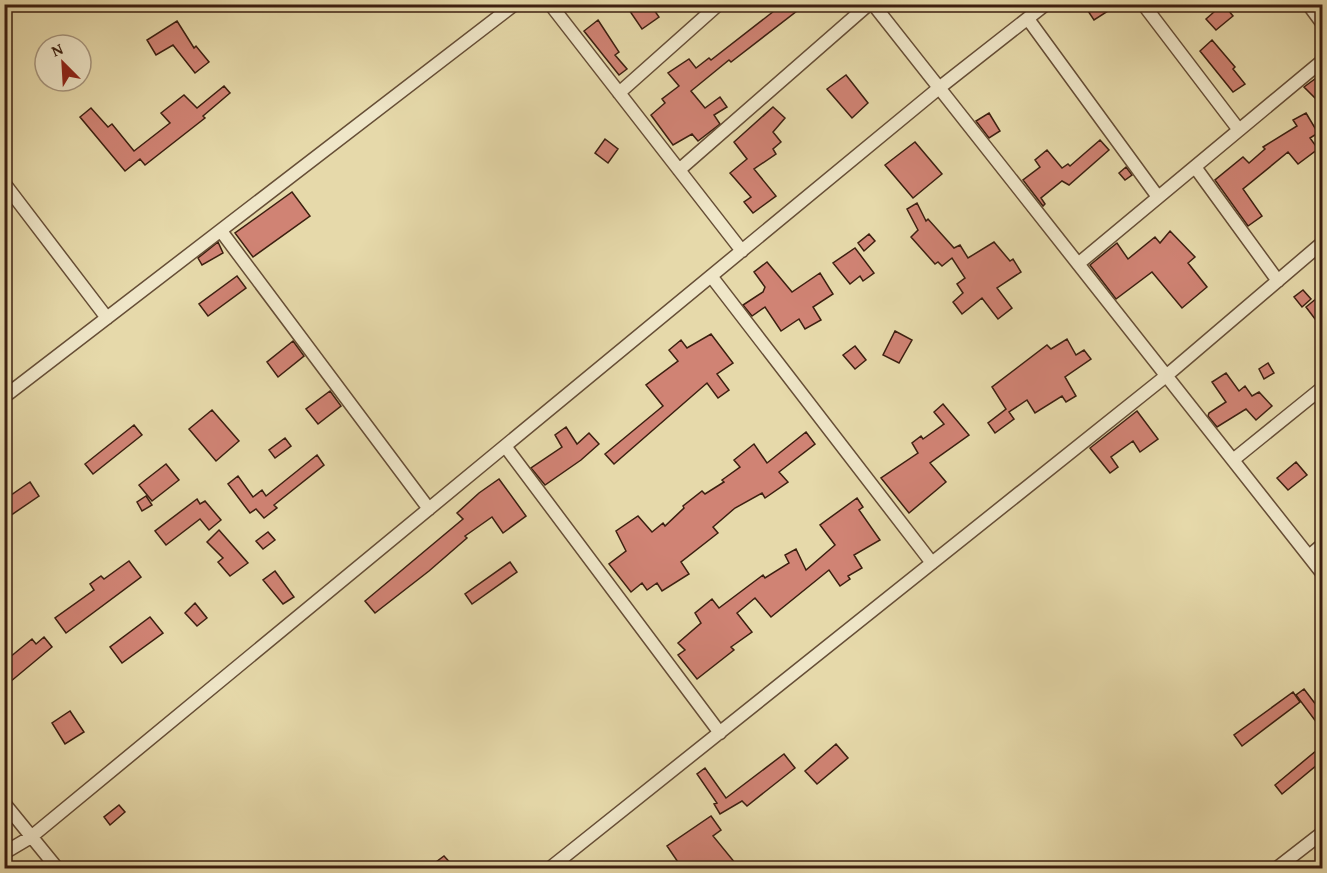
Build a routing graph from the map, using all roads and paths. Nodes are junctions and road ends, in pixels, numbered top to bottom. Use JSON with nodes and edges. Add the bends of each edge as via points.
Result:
{"nodes":[{"id":1,"x":515,"y":4,"type":"edge"},
{"id":2,"x":550,"y":4,"type":"edge"},
{"id":3,"x":719,"y":4,"type":"edge"},
{"id":4,"x":871,"y":4,"type":"edge"},
{"id":5,"x":1046,"y":4,"type":"edge"},
{"id":6,"x":1143,"y":4,"type":"edge"},
{"id":7,"x":1308,"y":4,"type":"edge"},
{"id":8,"x":1028,"y":19,"type":"junction"},
{"id":9,"x":1323,"y":23,"type":"edge"},
{"id":10,"x":1323,"y":61,"type":"edge"},
{"id":11,"x":939,"y":88,"type":"junction"},
{"id":12,"x":620,"y":93,"type":"junction"},
{"id":13,"x":1239,"y":130,"type":"junction"},
{"id":14,"x":1195,"y":167,"type":"junction"},
{"id":15,"x":679,"y":170,"type":"junction"},
{"id":16,"x":4,"y":183,"type":"edge"},
{"id":17,"x":1158,"y":197,"type":"junction"},
{"id":18,"x":220,"y":231,"type":"junction"},
{"id":19,"x":1323,"y":243,"type":"edge"},
{"id":20,"x":742,"y":250,"type":"junction"},
{"id":21,"x":1078,"y":264,"type":"junction"},
{"id":22,"x":711,"y":276,"type":"junction"},
{"id":23,"x":1278,"y":280,"type":"junction"},
{"id":24,"x":107,"y":318,"type":"junction"},
{"id":25,"x":1166,"y":376,"type":"junction"},
{"id":26,"x":1323,"y":388,"type":"edge"},
{"id":27,"x":4,"y":397,"type":"edge"},
{"id":28,"x":504,"y":446,"type":"junction"},
{"id":29,"x":1233,"y":460,"type":"junction"},
{"id":30,"x":429,"y":509,"type":"junction"},
{"id":31,"x":1323,"y":545,"type":"edge"},
{"id":32,"x":1309,"y":556,"type":"junction"},
{"id":33,"x":932,"y":563,"type":"junction"},
{"id":34,"x":1323,"y":573,"type":"edge"},
{"id":35,"x":720,"y":733,"type":"junction"},
{"id":36,"x":4,"y":803,"type":"edge"},
{"id":37,"x":1323,"y":832,"type":"edge"},
{"id":38,"x":31,"y":837,"type":"junction"},
{"id":39,"x":4,"y":854,"type":"edge"},
{"id":40,"x":559,"y":866,"type":"edge"},
{"id":41,"x":57,"y":868,"type":"edge"},
{"id":42,"x":1277,"y":868,"type":"edge"}],
"edges":[{"from":1,"to":18,"type":"street"},
{"from":2,"to":12,"type":"street"},
{"from":3,"to":12,"type":"street"},
{"from":4,"to":11,"type":"street"},
{"from":4,"to":15,"type":"street"},
{"from":5,"to":8,"type":"street"},
{"from":6,"to":13,"type":"street"},
{"from":7,"to":9,"type":"street"},
{"from":8,"to":11,"type":"street"},
{"from":8,"to":17,"type":"street"},
{"from":10,"to":13,"type":"street"},
{"from":11,"to":20,"type":"street"},
{"from":11,"to":21,"type":"street"},
{"from":12,"to":15,"type":"street"},
{"from":13,"to":14,"type":"street"},
{"from":14,"to":17,"type":"street"},
{"from":14,"to":23,"type":"street"},
{"from":15,"to":20,"type":"street"},
{"from":16,"to":24,"type":"street"},
{"from":17,"to":21,"type":"street"},
{"from":18,"to":24,"type":"street"},
{"from":18,"to":30,"type":"street"},
{"from":19,"to":23,"type":"street"},
{"from":20,"to":22,"type":"street"},
{"from":21,"to":25,"type":"street"},
{"from":22,"to":28,"type":"street"},
{"from":22,"to":33,"type":"street"},
{"from":23,"to":25,"type":"street"},
{"from":24,"to":27,"type":"street"},
{"from":25,"to":29,"type":"street"},
{"from":25,"to":33,"type":"street"},
{"from":26,"to":29,"type":"street"},
{"from":28,"to":30,"type":"street"},
{"from":28,"to":35,"type":"street"},
{"from":29,"to":32,"type":"street"},
{"from":30,"to":38,"type":"street"},
{"from":31,"to":32,"type":"street"},
{"from":32,"to":34,"type":"street"},
{"from":33,"to":35,"type":"street"},
{"from":35,"to":40,"type":"street"},
{"from":36,"to":38,"type":"street"},
{"from":37,"to":42,"type":"street"},
{"from":38,"to":39,"type":"street"},
{"from":38,"to":41,"type":"street"}]}
